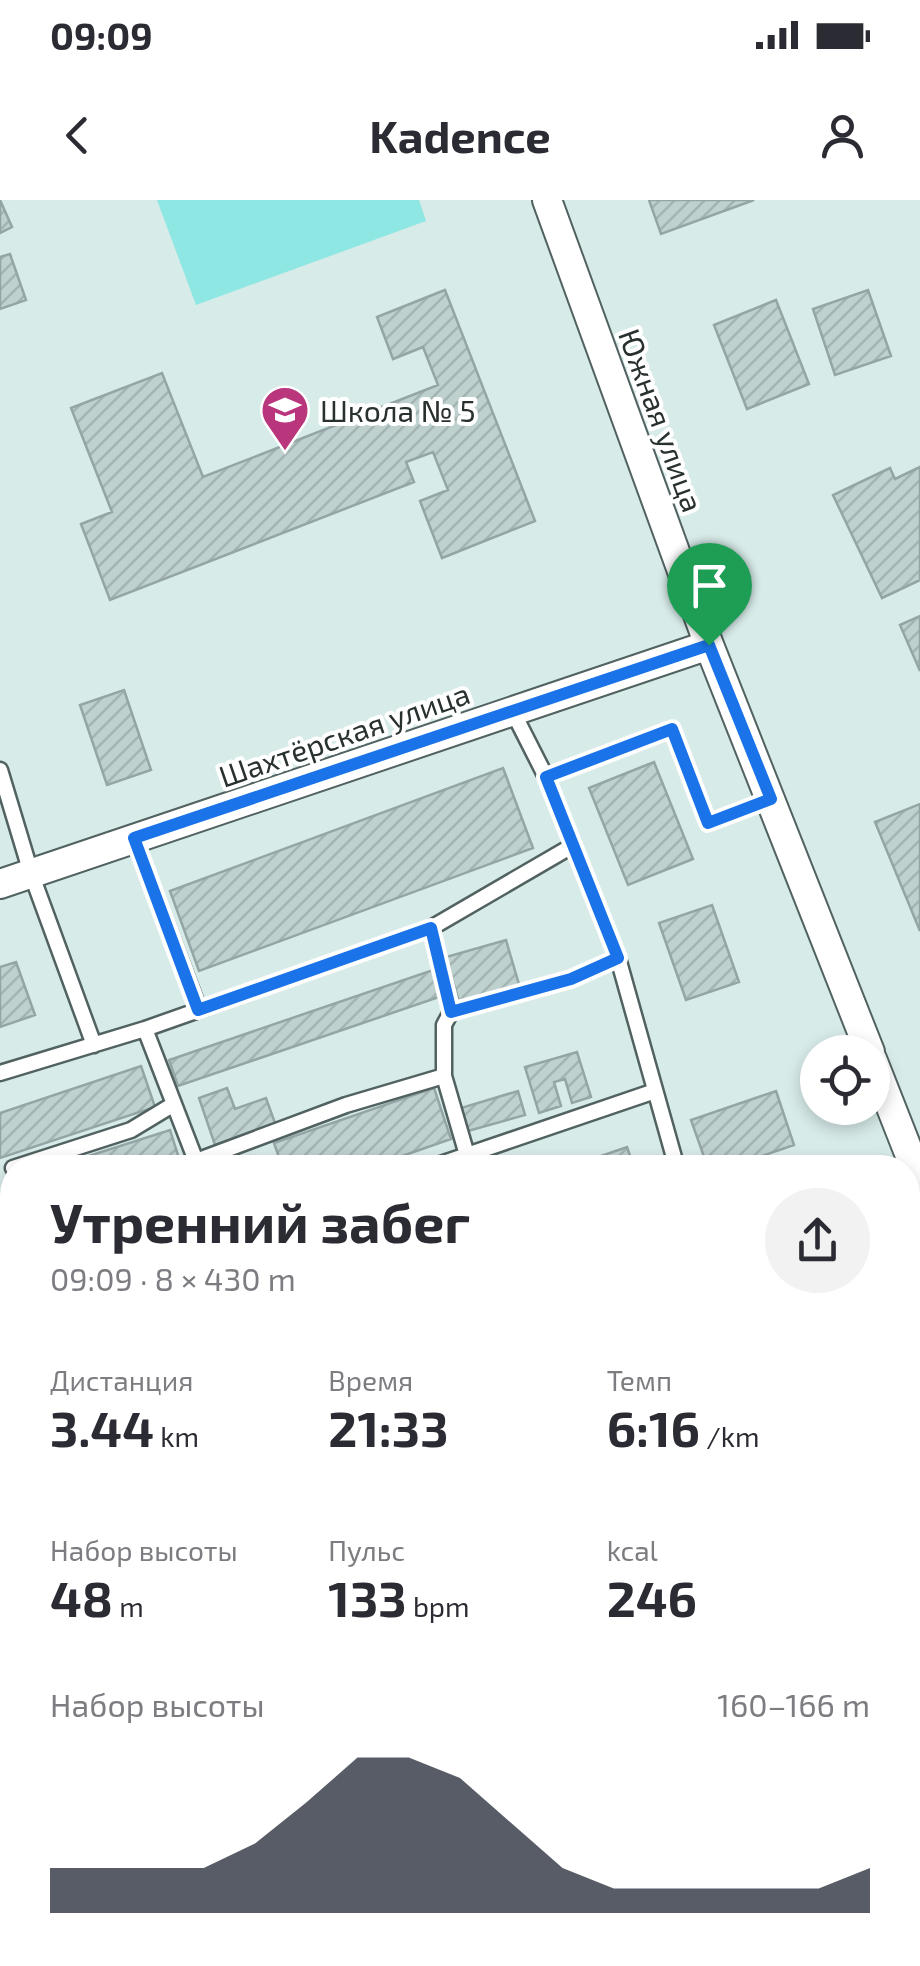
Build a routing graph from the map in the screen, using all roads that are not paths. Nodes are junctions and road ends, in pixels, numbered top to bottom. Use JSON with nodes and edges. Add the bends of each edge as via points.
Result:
{"nodes":[{"id":1,"x":547,"y":200,"type":"edge"},
{"id":2,"x":709,"y":645,"type":"junction"},
{"id":3,"x":512,"y":712,"type":"junction"},
{"id":4,"x":0,"y":770,"type":"edge"},
{"id":5,"x":546,"y":777,"type":"junction"},
{"id":6,"x":771,"y":799,"type":"junction"},
{"id":7,"x":134,"y":838,"type":"junction"},
{"id":8,"x":572,"y":846,"type":"junction"},
{"id":9,"x":31,"y":873,"type":"junction"},
{"id":10,"x":0,"y":884,"type":"edge"},
{"id":11,"x":431,"y":928,"type":"junction"},
{"id":12,"x":618,"y":958,"type":"junction"},
{"id":13,"x":198,"y":1010,"type":"junction"},
{"id":14,"x":451,"y":1012,"type":"junction"},
{"id":15,"x":145,"y":1030,"type":"junction"},
{"id":16,"x":863,"y":1035,"type":"edge"},
{"id":17,"x":94,"y":1045,"type":"junction"},
{"id":18,"x":0,"y":1073,"type":"edge"},
{"id":19,"x":444,"y":1076,"type":"junction"},
{"id":20,"x":655,"y":1091,"type":"junction"},
{"id":21,"x":174,"y":1104,"type":"junction"},
{"id":22,"x":890,"y":1104,"type":"edge"},
{"id":23,"x":53,"y":1155,"type":"edge"},
{"id":24,"x":194,"y":1155,"type":"edge"},
{"id":25,"x":212,"y":1155,"type":"edge"},
{"id":26,"x":467,"y":1155,"type":"joint"},
{"id":27,"x":673,"y":1155,"type":"edge"},
{"id":28,"x":910,"y":1155,"type":"edge"}],
"edges":[{"from":1,"to":2,"type":"street","name":"Южная улица"},
{"from":2,"to":3,"type":"street","name":"Шахтёрская улица"},
{"from":2,"to":6,"type":"street","name":"Южная улица"},
{"from":3,"to":5,"type":"lane"},
{"from":3,"to":7,"type":"street","name":"Шахтёрская улица"},
{"from":4,"to":9,"type":"lane"},
{"from":5,"to":6,"type":"lane","via":[[672,729],[708,823]]},
{"from":5,"to":8,"type":"lane"},
{"from":6,"to":16,"type":"street","name":"Южная улица"},
{"from":7,"to":9,"type":"street","name":"Шахтёрская улица"},
{"from":7,"to":13,"type":"lane"},
{"from":8,"to":11,"type":"lane"},
{"from":8,"to":12,"type":"lane"},
{"from":9,"to":10,"type":"street","name":"Шахтёрская улица"},
{"from":9,"to":17,"type":"lane"},
{"from":11,"to":13,"type":"lane"},
{"from":11,"to":14,"type":"lane"},
{"from":12,"to":14,"type":"lane","via":[[571,979]]},
{"from":12,"to":20,"type":"lane"},
{"from":13,"to":15,"type":"lane"},
{"from":14,"to":19,"type":"lane","via":[[444,1025]]},
{"from":15,"to":17,"type":"lane"},
{"from":15,"to":21,"type":"lane"},
{"from":17,"to":18,"type":"lane"},
{"from":19,"to":25,"type":"lane"},
{"from":19,"to":26,"type":"lane"},
{"from":20,"to":26,"type":"lane"},
{"from":20,"to":27,"type":"lane"},
{"from":21,"to":23,"type":"lane","via":[[131,1130]]},
{"from":21,"to":24,"type":"lane"},
{"from":22,"to":28,"type":"street","name":"Южная улица"}]}
